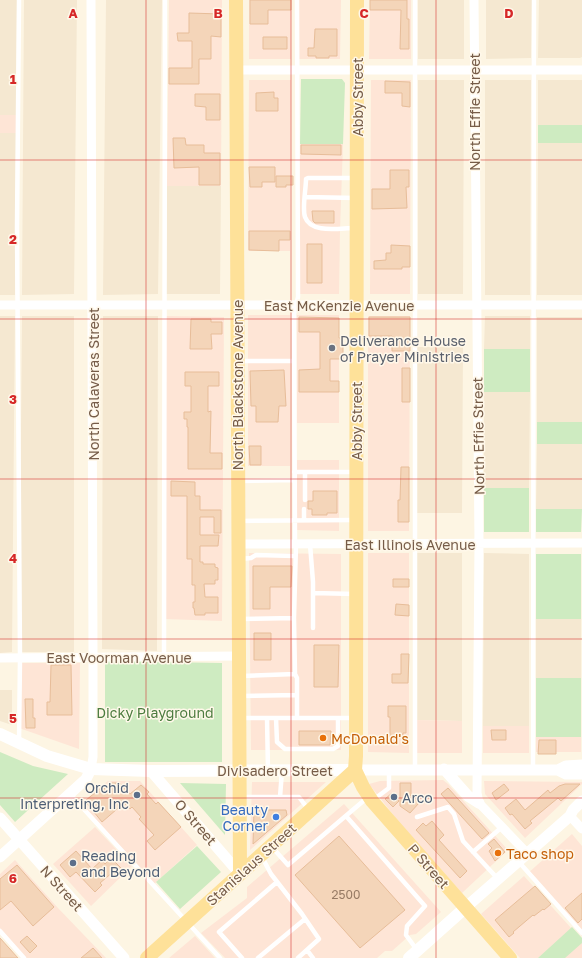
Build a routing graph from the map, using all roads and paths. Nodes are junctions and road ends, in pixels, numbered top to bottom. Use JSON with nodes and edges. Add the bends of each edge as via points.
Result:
{"nodes":[{"id":1,"x":19,"y":0,"type":"edge"},
{"id":2,"x":91,"y":0,"type":"edge"},
{"id":3,"x":165,"y":0,"type":"edge"},
{"id":4,"x":236,"y":0,"type":"edge"},
{"id":5,"x":298,"y":0,"type":"edge"},
{"id":6,"x":356,"y":0,"type":"edge"},
{"id":7,"x":415,"y":0,"type":"edge"},
{"id":8,"x":474,"y":0,"type":"edge"},
{"id":9,"x":534,"y":0,"type":"edge"},
{"id":10,"x":415,"y":69,"type":"junction"},
{"id":11,"x":236,"y":70,"type":"junction"},
{"id":12,"x":298,"y":70,"type":"junction"},
{"id":13,"x":357,"y":70,"type":"junction"},
{"id":14,"x":474,"y":70,"type":"junction"},
{"id":15,"x":534,"y":70,"type":"junction"},
{"id":16,"x":582,"y":70,"type":"edge"},
{"id":17,"x":356,"y":178,"type":"junction"},
{"id":18,"x":305,"y":197,"type":"junction"},
{"id":19,"x":356,"y":198,"type":"junction"},
{"id":20,"x":356,"y":228,"type":"junction"},
{"id":21,"x":18,"y":304,"type":"junction"},
{"id":22,"x":92,"y":304,"type":"junction"},
{"id":23,"x":0,"y":305,"type":"edge"},
{"id":24,"x":165,"y":305,"type":"junction"},
{"id":25,"x":237,"y":305,"type":"junction"},
{"id":26,"x":296,"y":305,"type":"junction"},
{"id":27,"x":356,"y":305,"type":"junction"},
{"id":28,"x":415,"y":305,"type":"junction"},
{"id":29,"x":476,"y":305,"type":"junction"},
{"id":30,"x":534,"y":305,"type":"junction"},
{"id":31,"x":582,"y":305,"type":"edge"},
{"id":32,"x":237,"y":361,"type":"junction"},
{"id":33,"x":294,"y":361,"type":"junction"},
{"id":34,"x":294,"y":472,"type":"junction"},
{"id":35,"x":305,"y":472,"type":"junction"},
{"id":36,"x":356,"y":472,"type":"junction"},
{"id":37,"x":294,"y":480,"type":"junction"},
{"id":38,"x":238,"y":481,"type":"junction"},
{"id":39,"x":305,"y":500,"type":"dead end"},
{"id":40,"x":304,"y":509,"type":"dead end"},
{"id":41,"x":294,"y":520,"type":"junction"},
{"id":42,"x":304,"y":520,"type":"junction"},
{"id":43,"x":356,"y":520,"type":"junction"},
{"id":44,"x":238,"y":521,"type":"junction"},
{"id":45,"x":582,"y":543,"type":"edge"},
{"id":46,"x":238,"y":544,"type":"junction"},
{"id":47,"x":255,"y":544,"type":"junction"},
{"id":48,"x":295,"y":544,"type":"junction"},
{"id":49,"x":310,"y":544,"type":"junction"},
{"id":50,"x":356,"y":544,"type":"junction"},
{"id":51,"x":415,"y":544,"type":"junction"},
{"id":52,"x":479,"y":544,"type":"junction"},
{"id":53,"x":533,"y":544,"type":"junction"},
{"id":54,"x":256,"y":555,"type":"junction"},
{"id":55,"x":295,"y":556,"type":"junction"},
{"id":56,"x":238,"y":559,"type":"junction"},
{"id":57,"x":313,"y":593,"type":"junction"},
{"id":58,"x":356,"y":594,"type":"junction"},
{"id":59,"x":294,"y":618,"type":"junction"},
{"id":60,"x":238,"y":619,"type":"junction"},
{"id":61,"x":313,"y":628,"type":"dead end"},
{"id":62,"x":238,"y":656,"type":"junction"},
{"id":63,"x":164,"y":657,"type":"junction"},
{"id":64,"x":0,"y":658,"type":"edge"},
{"id":65,"x":20,"y":658,"type":"junction"},
{"id":66,"x":93,"y":658,"type":"junction"},
{"id":67,"x":295,"y":674,"type":"junction"},
{"id":68,"x":238,"y":676,"type":"junction"},
{"id":69,"x":297,"y":694,"type":"junction"},
{"id":70,"x":239,"y":696,"type":"junction"},
{"id":71,"x":239,"y":718,"type":"junction"},
{"id":72,"x":267,"y":718,"type":"junction"},
{"id":73,"x":276,"y":718,"type":"junction"},
{"id":74,"x":297,"y":718,"type":"junction"},
{"id":75,"x":338,"y":718,"type":"junction"},
{"id":76,"x":356,"y":718,"type":"junction"},
{"id":77,"x":0,"y":734,"type":"edge"},
{"id":78,"x":20,"y":742,"type":"junction"},
{"id":79,"x":582,"y":766,"type":"edge"},
{"id":80,"x":91,"y":769,"type":"junction"},
{"id":81,"x":415,"y":769,"type":"junction"},
{"id":82,"x":151,"y":770,"type":"junction"},
{"id":83,"x":238,"y":770,"type":"junction"},
{"id":84,"x":268,"y":770,"type":"junction"},
{"id":85,"x":282,"y":770,"type":"junction"},
{"id":86,"x":355,"y":770,"type":"junction"},
{"id":87,"x":389,"y":770,"type":"junction"},
{"id":88,"x":444,"y":770,"type":"junction"},
{"id":89,"x":476,"y":770,"type":"junction"},
{"id":90,"x":533,"y":770,"type":"junction"},
{"id":91,"x":558,"y":770,"type":"junction"},
{"id":92,"x":582,"y":774,"type":"edge"},
{"id":93,"x":70,"y":794,"type":"junction"},
{"id":94,"x":239,"y":797,"type":"junction"},
{"id":95,"x":280,"y":797,"type":"junction"},
{"id":96,"x":370,"y":799,"type":"junction"},
{"id":97,"x":582,"y":801,"type":"edge"},
{"id":98,"x":479,"y":803,"type":"junction"},
{"id":99,"x":582,"y":809,"type":"edge"},
{"id":100,"x":309,"y":810,"type":"junction"},
{"id":101,"x":346,"y":816,"type":"junction"},
{"id":102,"x":570,"y":816,"type":"junction"},
{"id":103,"x":417,"y":817,"type":"dead end"},
{"id":104,"x":0,"y":818,"type":"edge"},
{"id":105,"x":502,"y":827,"type":"junction"},
{"id":106,"x":582,"y":829,"type":"edge"},
{"id":107,"x":19,"y":840,"type":"junction"},
{"id":108,"x":266,"y":851,"type":"junction"},
{"id":109,"x":473,"y":852,"type":"junction"},
{"id":110,"x":527,"y":853,"type":"junction"},
{"id":111,"x":0,"y":857,"type":"edge"},
{"id":112,"x":518,"y":861,"type":"junction"},
{"id":113,"x":240,"y":874,"type":"junction"},
{"id":114,"x":498,"y":879,"type":"junction"},
{"id":115,"x":277,"y":882,"type":"junction"},
{"id":116,"x":465,"y":908,"type":"junction"},
{"id":117,"x":305,"y":919,"type":"junction"},
{"id":118,"x":188,"y":921,"type":"junction"},
{"id":119,"x":0,"y":931,"type":"edge"},
{"id":120,"x":582,"y":933,"type":"edge"},
{"id":121,"x":307,"y":950,"type":"junction"},
{"id":122,"x":152,"y":956,"type":"edge"},
{"id":123,"x":412,"y":956,"type":"edge"},
{"id":124,"x":24,"y":958,"type":"edge"},
{"id":125,"x":124,"y":958,"type":"edge"},
{"id":126,"x":220,"y":958,"type":"edge"},
{"id":127,"x":242,"y":958,"type":"edge"},
{"id":128,"x":258,"y":958,"type":"edge"},
{"id":129,"x":298,"y":958,"type":"edge"},
{"id":130,"x":313,"y":958,"type":"edge"},
{"id":131,"x":510,"y":958,"type":"edge"}],
"edges":[{"from":1,"to":21,"type":"lane"},
{"from":2,"to":22,"type":"street","name":"North Calaveras Street"},
{"from":3,"to":24,"type":"lane"},
{"from":4,"to":11,"type":"main road","name":"North Blackstone Avenue"},
{"from":5,"to":12,"type":"lane"},
{"from":6,"to":13,"type":"main road","name":"Abby Street"},
{"from":7,"to":10,"type":"lane"},
{"from":8,"to":14,"type":"street","name":"North Effie Street"},
{"from":9,"to":15,"type":"lane"},
{"from":10,"to":13,"type":"street"},
{"from":10,"to":14,"type":"street"},
{"from":10,"to":28,"type":"lane"},
{"from":11,"to":12,"type":"street"},
{"from":11,"to":25,"type":"main road","name":"North Blackstone Avenue"},
{"from":12,"to":13,"type":"street"},
{"from":12,"to":26,"type":"lane"},
{"from":13,"to":17,"type":"main road","name":"Abby Street"},
{"from":14,"to":15,"type":"street"},
{"from":14,"to":29,"type":"street","name":"North Effie Street"},
{"from":15,"to":16,"type":"street"},
{"from":15,"to":30,"type":"lane"},
{"from":17,"to":18,"type":"lane","via":[[308,178]]},
{"from":17,"to":19,"type":"main road","name":"Abby Street"},
{"from":18,"to":19,"type":"lane"},
{"from":18,"to":20,"type":"lane","via":[[305,217],[311,225],[317,228]]},
{"from":19,"to":20,"type":"main road","name":"Abby Street"},
{"from":20,"to":27,"type":"main road","name":"Abby Street"},
{"from":21,"to":22,"type":"street","name":"East McKenzie Avenue"},
{"from":21,"to":23,"type":"street","name":"East McKenzie Avenue"},
{"from":21,"to":65,"type":"lane"},
{"from":22,"to":24,"type":"street","name":"East McKenzie Avenue"},
{"from":22,"to":66,"type":"street","name":"North Calaveras Street"},
{"from":24,"to":25,"type":"street","name":"East McKenzie Avenue"},
{"from":24,"to":63,"type":"lane"},
{"from":25,"to":26,"type":"street","name":"East McKenzie Avenue"},
{"from":25,"to":32,"type":"main road","name":"North Blackstone Avenue"},
{"from":26,"to":27,"type":"street","name":"East McKenzie Avenue"},
{"from":26,"to":33,"type":"lane"},
{"from":27,"to":28,"type":"street","name":"East McKenzie Avenue"},
{"from":27,"to":36,"type":"main road","name":"Abby Street"},
{"from":28,"to":29,"type":"street","name":"East McKenzie Avenue"},
{"from":28,"to":51,"type":"lane"},
{"from":29,"to":30,"type":"street","name":"East McKenzie Avenue"},
{"from":29,"to":52,"type":"street","name":"North Effie Street"},
{"from":30,"to":31,"type":"street","name":"East McKenzie Avenue"},
{"from":30,"to":53,"type":"lane"},
{"from":32,"to":33,"type":"lane"},
{"from":32,"to":38,"type":"main road","name":"North Blackstone Avenue"},
{"from":33,"to":34,"type":"lane"},
{"from":34,"to":35,"type":"lane"},
{"from":34,"to":37,"type":"lane"},
{"from":35,"to":36,"type":"lane"},
{"from":35,"to":39,"type":"lane"},
{"from":36,"to":43,"type":"main road","name":"Abby Street"},
{"from":37,"to":38,"type":"lane"},
{"from":37,"to":41,"type":"lane"},
{"from":38,"to":44,"type":"main road","name":"North Blackstone Avenue"},
{"from":40,"to":42,"type":"lane"},
{"from":41,"to":42,"type":"lane"},
{"from":41,"to":44,"type":"lane"},
{"from":41,"to":48,"type":"lane"},
{"from":42,"to":43,"type":"lane"},
{"from":43,"to":50,"type":"main road","name":"Abby Street"},
{"from":44,"to":46,"type":"main road","name":"North Blackstone Avenue"},
{"from":45,"to":53,"type":"street","name":"East Illinois Avenue"},
{"from":46,"to":47,"type":"street","name":"East Illinois Avenue"},
{"from":46,"to":56,"type":"main road","name":"North Blackstone Avenue"},
{"from":47,"to":48,"type":"street","name":"East Illinois Avenue"},
{"from":47,"to":54,"type":"lane"},
{"from":48,"to":49,"type":"street","name":"East Illinois Avenue"},
{"from":48,"to":55,"type":"lane"},
{"from":49,"to":50,"type":"street","name":"East Illinois Avenue"},
{"from":49,"to":57,"type":"lane"},
{"from":50,"to":51,"type":"street","name":"East Illinois Avenue"},
{"from":50,"to":58,"type":"main road","name":"Abby Street"},
{"from":51,"to":52,"type":"street","name":"East Illinois Avenue"},
{"from":51,"to":81,"type":"lane"},
{"from":52,"to":53,"type":"street","name":"East Illinois Avenue"},
{"from":52,"to":89,"type":"street","name":"North Effie Street"},
{"from":53,"to":90,"type":"lane"},
{"from":54,"to":55,"type":"lane"},
{"from":54,"to":56,"type":"lane","via":[[252,558]]},
{"from":55,"to":59,"type":"lane"},
{"from":56,"to":60,"type":"main road","name":"North Blackstone Avenue"},
{"from":57,"to":58,"type":"lane"},
{"from":57,"to":61,"type":"lane"},
{"from":58,"to":76,"type":"main road","name":"Abby Street"},
{"from":59,"to":60,"type":"lane"},
{"from":59,"to":67,"type":"lane"},
{"from":60,"to":62,"type":"main road","name":"North Blackstone Avenue"},
{"from":62,"to":63,"type":"street","name":"East Voorman Avenue"},
{"from":62,"to":68,"type":"main road","name":"North Blackstone Avenue"},
{"from":63,"to":66,"type":"street","name":"East Voorman Avenue"},
{"from":64,"to":65,"type":"street","name":"East Voorman Avenue"},
{"from":65,"to":66,"type":"street","name":"East Voorman Avenue"},
{"from":65,"to":78,"type":"lane"},
{"from":66,"to":80,"type":"street","name":"North Calaveras Street"},
{"from":67,"to":68,"type":"lane"},
{"from":67,"to":69,"type":"lane"},
{"from":68,"to":70,"type":"main road","name":"North Blackstone Avenue"},
{"from":69,"to":70,"type":"lane"},
{"from":69,"to":74,"type":"lane"},
{"from":70,"to":71,"type":"main road","name":"North Blackstone Avenue"},
{"from":71,"to":72,"type":"lane"},
{"from":71,"to":83,"type":"main road","name":"North Blackstone Avenue"},
{"from":72,"to":73,"type":"lane"},
{"from":72,"to":84,"type":"lane"},
{"from":73,"to":74,"type":"lane"},
{"from":73,"to":75,"type":"lane","via":[[276,742],[285,749],[333,749],[338,746]]},
{"from":74,"to":75,"type":"lane"},
{"from":75,"to":76,"type":"lane"},
{"from":76,"to":86,"type":"main road","name":"Abby Street"},
{"from":77,"to":78,"type":"main road","name":"Divisadero Street"},
{"from":78,"to":80,"type":"main road","name":"Divisadero Street","via":[[47,756]]},
{"from":79,"to":91,"type":"street","name":"Divisadero Street","via":[[566,766]]},
{"from":80,"to":82,"type":"main road","name":"Divisadero Street"},
{"from":80,"to":93,"type":"street","via":[[86,779]]},
{"from":81,"to":87,"type":"street","name":"Divisadero Street"},
{"from":81,"to":88,"type":"street","name":"Divisadero Street"},
{"from":82,"to":83,"type":"main road","name":"Divisadero Street"},
{"from":82,"to":113,"type":"street","name":"O Street"},
{"from":83,"to":84,"type":"main road","name":"Divisadero Street"},
{"from":83,"to":94,"type":"main road","name":"North Blackstone Avenue"},
{"from":84,"to":85,"type":"main road","name":"Divisadero Street"},
{"from":85,"to":86,"type":"main road","name":"Divisadero Street"},
{"from":85,"to":95,"type":"lane"},
{"from":86,"to":87,"type":"street","name":"Divisadero Street"},
{"from":86,"to":96,"type":"main road","name":"P Street"},
{"from":86,"to":100,"type":"main road","name":"Stanislaus Street"},
{"from":87,"to":96,"type":"lane","via":[[389,788]]},
{"from":88,"to":89,"type":"street","name":"Divisadero Street"},
{"from":88,"to":98,"type":"street","via":[[468,796]]},
{"from":89,"to":90,"type":"street","name":"Divisadero Street"},
{"from":89,"to":98,"type":"street","name":"North Effie Street"},
{"from":90,"to":91,"type":"street","name":"Divisadero Street"},
{"from":91,"to":92,"type":"street","name":"Divisadero Street","via":[[566,774]]},
{"from":93,"to":107,"type":"street"},
{"from":93,"to":118,"type":"lane"},
{"from":94,"to":95,"type":"lane"},
{"from":94,"to":113,"type":"main road","name":"North Blackstone Avenue"},
{"from":95,"to":100,"type":"lane","via":[[299,797]]},
{"from":96,"to":101,"type":"lane"},
{"from":96,"to":116,"type":"main road","name":"P Street"},
{"from":97,"to":102,"type":"street"},
{"from":98,"to":105,"type":"street"},
{"from":99,"to":102,"type":"street"},
{"from":100,"to":108,"type":"main road","name":"Stanislaus Street"},
{"from":101,"to":108,"type":"lane","via":[[288,865]]},
{"from":101,"to":123,"type":"lane","via":[[425,906],[407,926],[406,935]]},
{"from":102,"to":106,"type":"street"},
{"from":102,"to":110,"type":"street"},
{"from":103,"to":109,"type":"lane","via":[[448,807],[454,814],[463,841]]},
{"from":104,"to":107,"type":"street","name":"N Street"},
{"from":105,"to":109,"type":"lane"},
{"from":105,"to":110,"type":"street"},
{"from":107,"to":111,"type":"street"},
{"from":107,"to":125,"type":"street","name":"N Street"},
{"from":108,"to":113,"type":"main road","name":"Stanislaus Street"},
{"from":108,"to":115,"type":"lane","via":[[271,874]]},
{"from":109,"to":114,"type":"lane"},
{"from":110,"to":112,"type":"street"},
{"from":112,"to":114,"type":"street"},
{"from":112,"to":120,"type":"lane"},
{"from":113,"to":118,"type":"main road","name":"Stanislaus Street"},
{"from":114,"to":116,"type":"street"},
{"from":115,"to":117,"type":"lane"},
{"from":115,"to":127,"type":"lane","via":[[219,932]]},
{"from":116,"to":123,"type":"main road"},
{"from":116,"to":131,"type":"main road","name":"P Street"},
{"from":117,"to":121,"type":"lane","via":[[319,939]]},
{"from":117,"to":128,"type":"lane"},
{"from":118,"to":122,"type":"main road","name":"Stanislaus Street"},
{"from":118,"to":126,"type":"lane"},
{"from":119,"to":124,"type":"lane"},
{"from":121,"to":129,"type":"lane"},
{"from":121,"to":130,"type":"lane"}]}
